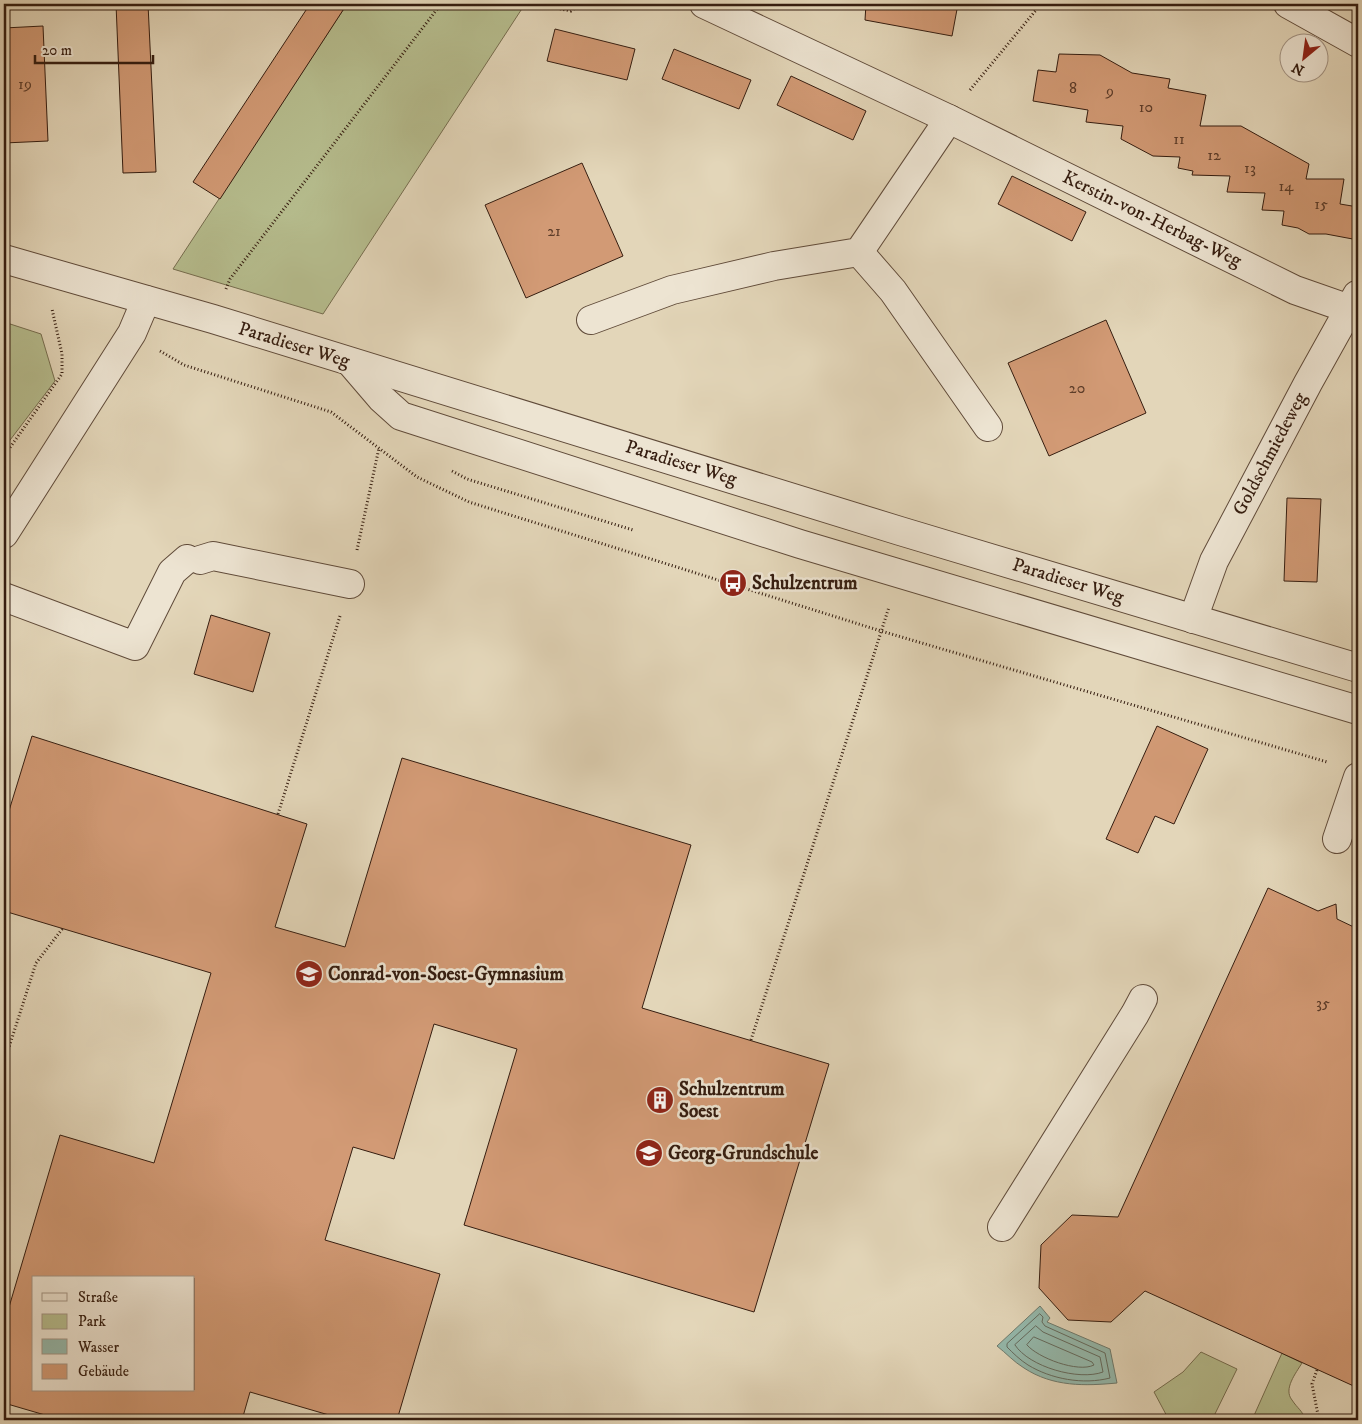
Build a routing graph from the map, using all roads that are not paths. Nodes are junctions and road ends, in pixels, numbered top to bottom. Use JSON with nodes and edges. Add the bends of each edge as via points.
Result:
{"nodes":[{"id":1,"x":704,"y":4,"type":"edge"},
{"id":2,"x":1288,"y":4,"type":"edge"},
{"id":3,"x":1358,"y":43,"type":"edge"},
{"id":4,"x":949,"y":119,"type":"junction"},
{"id":5,"x":859,"y":252,"type":"junction"},
{"id":6,"x":4,"y":259,"type":"edge"},
{"id":7,"x":146,"y":300,"type":"junction"},
{"id":8,"x":1355,"y":305,"type":"edge"},
{"id":9,"x":591,"y":320,"type":"dead end"},
{"id":10,"x":351,"y":363,"type":"junction"},
{"id":11,"x":988,"y":427,"type":"dead end"},
{"id":12,"x":4,"y":534,"type":"edge"},
{"id":13,"x":350,"y":584,"type":"dead end"},
{"id":14,"x":4,"y":597,"type":"edge"},
{"id":15,"x":1193,"y":619,"type":"junction"},
{"id":16,"x":1234,"y":631,"type":"junction"},
{"id":17,"x":1358,"y":668,"type":"edge"},
{"id":18,"x":1222,"y":670,"type":"junction"},
{"id":19,"x":1358,"y":710,"type":"edge"},
{"id":20,"x":1358,"y":777,"type":"edge"},
{"id":21,"x":1337,"y":840,"type":"dead end"},
{"id":22,"x":1142,"y":999,"type":"dead end"},
{"id":23,"x":1002,"y":1227,"type":"dead end"}],
"edges":[{"from":1,"to":4,"type":"street","name":"Kerstin-von-Herbag-Weg"},
{"from":2,"to":3,"type":"street"},
{"from":4,"to":5,"type":"street"},
{"from":4,"to":8,"type":"street","name":"Kerstin-von-Herbag-Weg","via":[[1294,290]]},
{"from":5,"to":9,"type":"street","via":[[774,266],[672,290]]},
{"from":5,"to":11,"type":"street","via":[[893,291]]},
{"from":6,"to":7,"type":"street","name":"Paradieser Weg"},
{"from":7,"to":10,"type":"street","name":"Paradieser Weg"},
{"from":7,"to":12,"type":"street","via":[[132,333]]},
{"from":8,"to":15,"type":"street","name":"Goldschmiedeweg","via":[[1214,561]]},
{"from":10,"to":15,"type":"street","name":"Paradieser Weg"},
{"from":10,"to":18,"type":"street","via":[[401,416],[800,544]]},
{"from":13,"to":14,"type":"street","via":[[213,556],[194,559],[172,572],[135,646]]},
{"from":15,"to":16,"type":"street","name":"Paradieser Weg"},
{"from":16,"to":17,"type":"street","name":"Paradieser Weg"},
{"from":16,"to":18,"type":"street"},
{"from":18,"to":19,"type":"street"},
{"from":20,"to":21,"type":"street"},
{"from":22,"to":23,"type":"street"}]}
